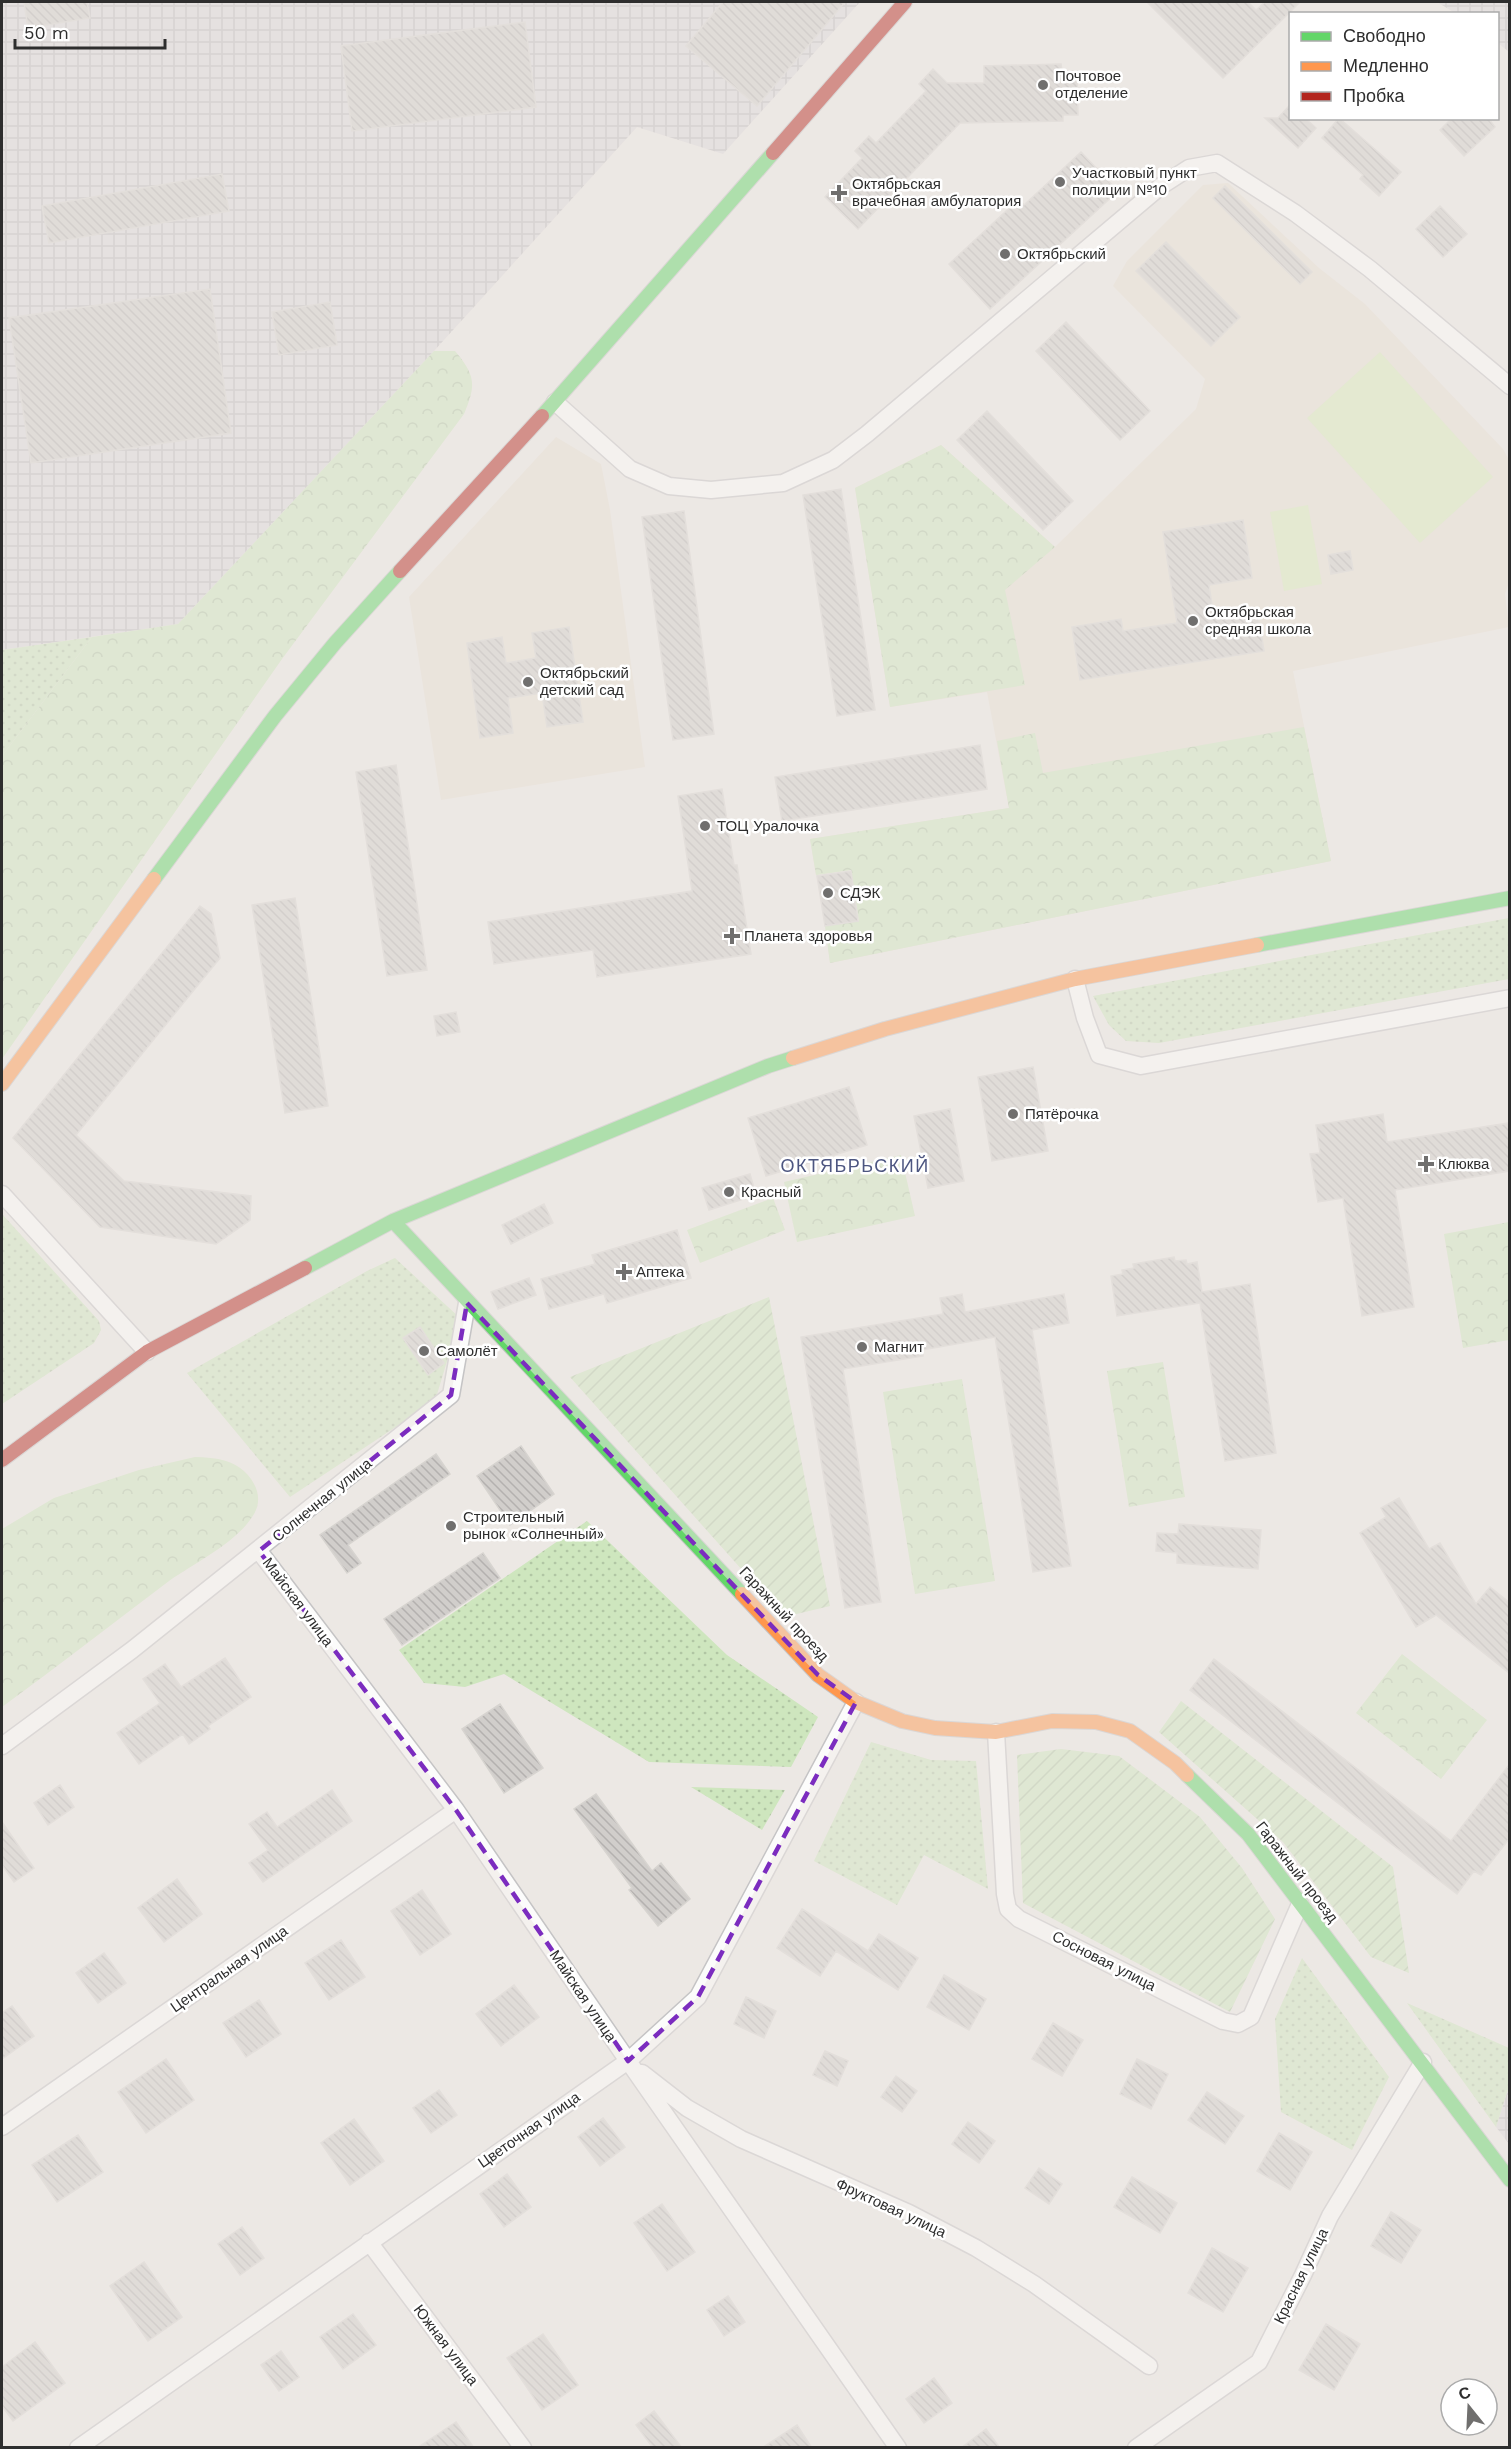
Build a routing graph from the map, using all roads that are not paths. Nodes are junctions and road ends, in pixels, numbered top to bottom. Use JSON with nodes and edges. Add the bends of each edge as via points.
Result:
{"nodes":[{"id":1,"x":905,"y":2,"type":"edge"},
{"id":2,"x":1509,"y":386,"type":"edge"},
{"id":3,"x":555,"y":402,"type":"junction"},
{"id":4,"x":1509,"y":898,"type":"edge"},
{"id":5,"x":1075,"y":979,"type":"junction"},
{"id":6,"x":1509,"y":998,"type":"edge"},
{"id":7,"x":2,"y":1084,"type":"edge"},
{"id":8,"x":2,"y":1194,"type":"edge"},
{"id":9,"x":393,"y":1221,"type":"junction"},
{"id":10,"x":467,"y":1303,"type":"junction"},
{"id":11,"x":147,"y":1352,"type":"junction"},
{"id":12,"x":2,"y":1460,"type":"edge"},
{"id":13,"x":259,"y":1551,"type":"junction"},
{"id":14,"x":856,"y":1702,"type":"junction"},
{"id":15,"x":996,"y":1732,"type":"junction"},
{"id":16,"x":2,"y":1746,"type":"edge"},
{"id":17,"x":456,"y":1810,"type":"junction"},
{"id":18,"x":1300,"y":1904,"type":"junction"},
{"id":19,"x":628,"y":2061,"type":"junction"},
{"id":20,"x":1423,"y":2062,"type":"junction"},
{"id":21,"x":2,"y":2127,"type":"edge"},
{"id":22,"x":1509,"y":2180,"type":"edge"},
{"id":23,"x":369,"y":2242,"type":"junction"},
{"id":24,"x":1149,"y":2366,"type":"dead end"},
{"id":25,"x":78,"y":2448,"type":"edge"},
{"id":26,"x":523,"y":2448,"type":"edge"},
{"id":27,"x":898,"y":2448,"type":"edge"},
{"id":28,"x":1136,"y":2448,"type":"edge"}],
"edges":[{"from":1,"to":3,"type":"street"},
{"from":2,"to":3,"type":"street","via":[[1370,269],[1295,213],[1217,163],[1189,168],[1161,186],[867,434],[833,460],[783,483],[711,490],[669,486],[630,469]]},
{"from":3,"to":7,"type":"street","via":[[335,643],[275,716]]},
{"from":4,"to":5,"type":"street"},
{"from":5,"to":6,"type":"street","via":[[1099,1055],[1141,1066]]},
{"from":5,"to":9,"type":"street","via":[[885,1029],[768,1066]]},
{"from":8,"to":11,"type":"street"},
{"from":9,"to":10,"type":"street","name":"Гаражный проезд"},
{"from":9,"to":11,"type":"street"},
{"from":10,"to":13,"type":"street","name":"Солнечная улица","via":[[451,1395]]},
{"from":10,"to":14,"type":"street","name":"Гаражный проезд","via":[[819,1676]]},
{"from":11,"to":12,"type":"street"},
{"from":13,"to":16,"type":"street","name":"Солнечная улица"},
{"from":13,"to":17,"type":"street","name":"Майская улица"},
{"from":14,"to":15,"type":"street","name":"Гаражный проезд","via":[[902,1721],[934,1728]]},
{"from":14,"to":19,"type":"street","name":"Цветочная улица","via":[[698,1997]]},
{"from":15,"to":18,"type":"street","name":"Гаражный проезд","via":[[1052,1721],[1096,1722],[1130,1731],[1175,1763],[1248,1834]]},
{"from":15,"to":18,"type":"street","name":"Сосновая улица","via":[[1005,1894],[1008,1909],[1019,1919],[1223,2021],[1238,2024],[1251,2017]]},
{"from":17,"to":19,"type":"street","name":"Майская улица"},
{"from":17,"to":21,"type":"street","name":"Центральная улица"},
{"from":18,"to":20,"type":"street","name":"Гаражный проезд"},
{"from":19,"to":23,"type":"street","name":"Цветочная улица"},
{"from":19,"to":24,"type":"street","name":"Фруктовая улица","via":[[687,2108],[741,2139],[909,2213],[976,2248]]},
{"from":19,"to":27,"type":"street","name":"Майская улица"},
{"from":20,"to":22,"type":"street","name":"Гаражный проезд"},
{"from":20,"to":28,"type":"street","name":"Красная улица","via":[[1330,2216],[1259,2362]]},
{"from":23,"to":25,"type":"street","name":"Цветочная улица"},
{"from":23,"to":26,"type":"street","name":"Южная улица"}]}
